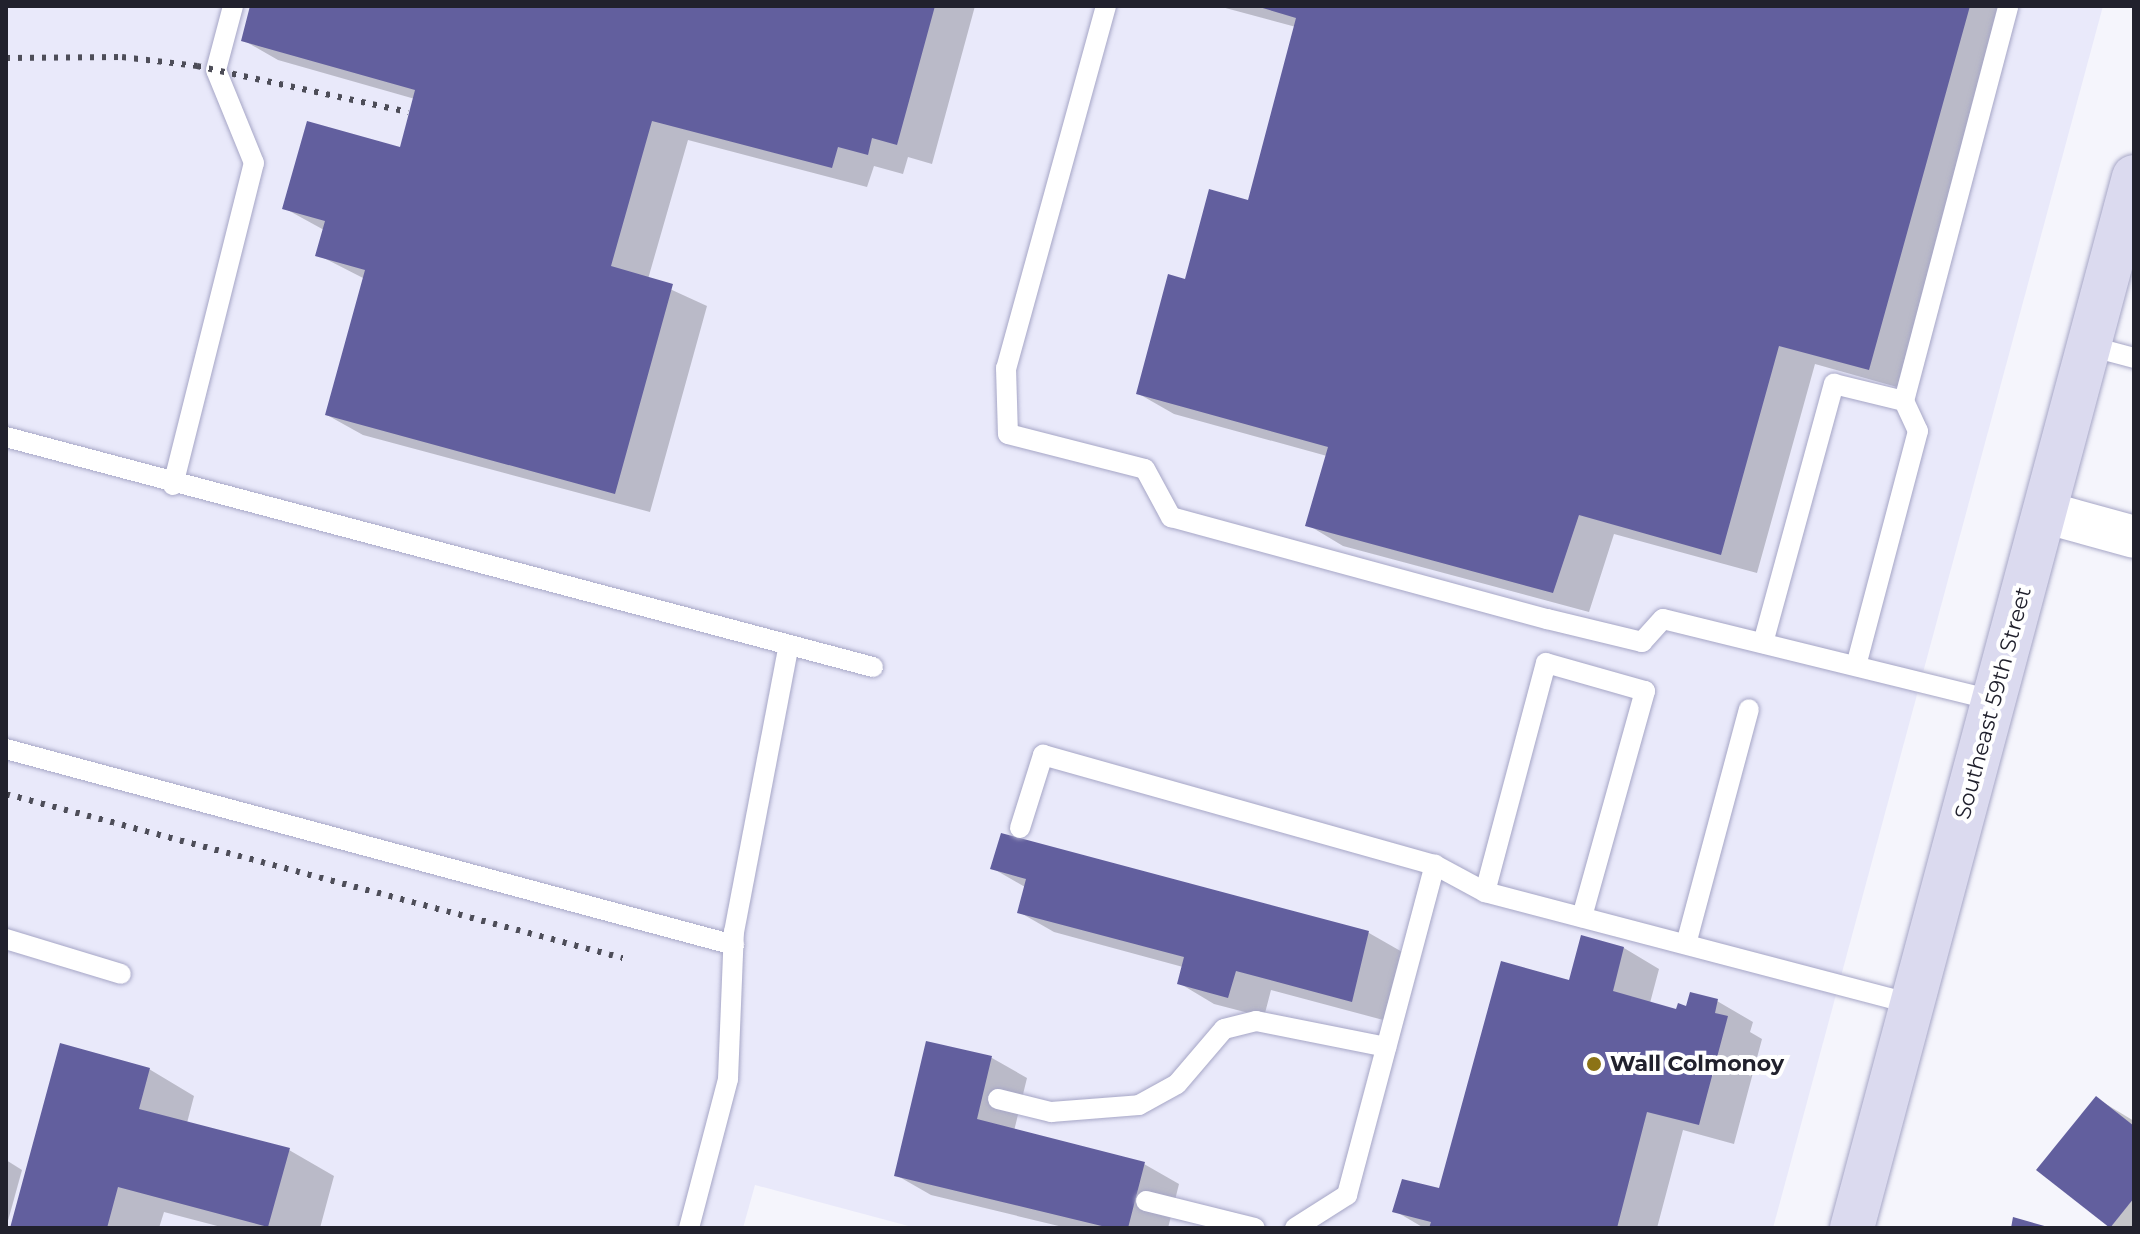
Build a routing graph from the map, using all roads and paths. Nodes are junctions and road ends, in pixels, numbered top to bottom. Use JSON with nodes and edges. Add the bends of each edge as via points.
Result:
{"nodes":[{"id":1,"x":233,"y":6,"type":"edge"},
{"id":2,"x":1106,"y":6,"type":"edge"},
{"id":3,"x":2008,"y":6,"type":"edge"},
{"id":4,"x":2134,"y":177,"type":"edge"},
{"id":5,"x":2089,"y":346,"type":"junction"},
{"id":6,"x":2134,"y":358,"type":"edge"},
{"id":7,"x":1904,"y":401,"type":"junction"},
{"id":8,"x":6,"y":437,"type":"edge"},
{"id":9,"x":173,"y":485,"type":"junction"},
{"id":10,"x":2044,"y":512,"type":"junction"},
{"id":11,"x":2134,"y":537,"type":"edge"},
{"id":12,"x":1763,"y":643,"type":"junction"},
{"id":13,"x":789,"y":645,"type":"junction"},
{"id":14,"x":1856,"y":666,"type":"junction"},
{"id":15,"x":873,"y":667,"type":"dead end"},
{"id":16,"x":1994,"y":700,"type":"junction"},
{"id":17,"x":1749,"y":709,"type":"dead end"},
{"id":18,"x":6,"y":749,"type":"edge"},
{"id":19,"x":1020,"y":828,"type":"dead end"},
{"id":20,"x":1435,"y":865,"type":"junction"},
{"id":21,"x":1485,"y":892,"type":"junction"},
{"id":22,"x":1582,"y":917,"type":"junction"},
{"id":23,"x":6,"y":939,"type":"edge"},
{"id":24,"x":1686,"y":944,"type":"junction"},
{"id":25,"x":734,"y":945,"type":"junction"},
{"id":26,"x":121,"y":974,"type":"dead end"},
{"id":27,"x":1913,"y":1004,"type":"junction"},
{"id":28,"x":1386,"y":1047,"type":"junction"},
{"id":29,"x":998,"y":1099,"type":"dead end"},
{"id":30,"x":1146,"y":1201,"type":"dead end"},
{"id":31,"x":689,"y":1228,"type":"edge"},
{"id":32,"x":1255,"y":1228,"type":"edge"},
{"id":33,"x":1295,"y":1228,"type":"edge"},
{"id":34,"x":1852,"y":1228,"type":"edge"}],
"edges":[{"from":1,"to":9,"type":"lane","via":[[216,70],[254,163]]},
{"from":2,"to":12,"type":"lane","via":[[1006,368],[1008,434],[1145,469],[1171,517],[1642,642],[1663,619]]},
{"from":3,"to":7,"type":"lane"},
{"from":4,"to":5,"type":"main road","name":"Southeast 59th Street"},
{"from":5,"to":6,"type":"lane"},
{"from":5,"to":10,"type":"main road","name":"Southeast 59th Street"},
{"from":7,"to":12,"type":"lane","via":[[1834,384]]},
{"from":7,"to":14,"type":"lane","via":[[1918,431]]},
{"from":8,"to":9,"type":"lane"},
{"from":9,"to":13,"type":"lane"},
{"from":10,"to":11,"type":"street"},
{"from":10,"to":16,"type":"main road","name":"Southeast 59th Street"},
{"from":12,"to":14,"type":"lane"},
{"from":13,"to":15,"type":"lane"},
{"from":13,"to":25,"type":"lane"},
{"from":14,"to":16,"type":"lane"},
{"from":16,"to":27,"type":"main road","name":"Southeast 59th Street"},
{"from":17,"to":24,"type":"lane"},
{"from":18,"to":25,"type":"lane"},
{"from":19,"to":20,"type":"lane","via":[[1043,755]]},
{"from":20,"to":21,"type":"lane"},
{"from":20,"to":28,"type":"lane"},
{"from":21,"to":22,"type":"lane"},
{"from":21,"to":22,"type":"lane","via":[[1546,663],[1645,691]]},
{"from":22,"to":24,"type":"lane"},
{"from":23,"to":26,"type":"lane"},
{"from":24,"to":27,"type":"lane"},
{"from":25,"to":31,"type":"lane","via":[[728,1079]]},
{"from":27,"to":34,"type":"main road","name":"Southeast 59th Street"},
{"from":28,"to":29,"type":"lane","via":[[1256,1021],[1224,1029],[1177,1084],[1139,1105],[1051,1112]]},
{"from":28,"to":33,"type":"lane","via":[[1347,1195]]},
{"from":30,"to":32,"type":"lane"}]}
